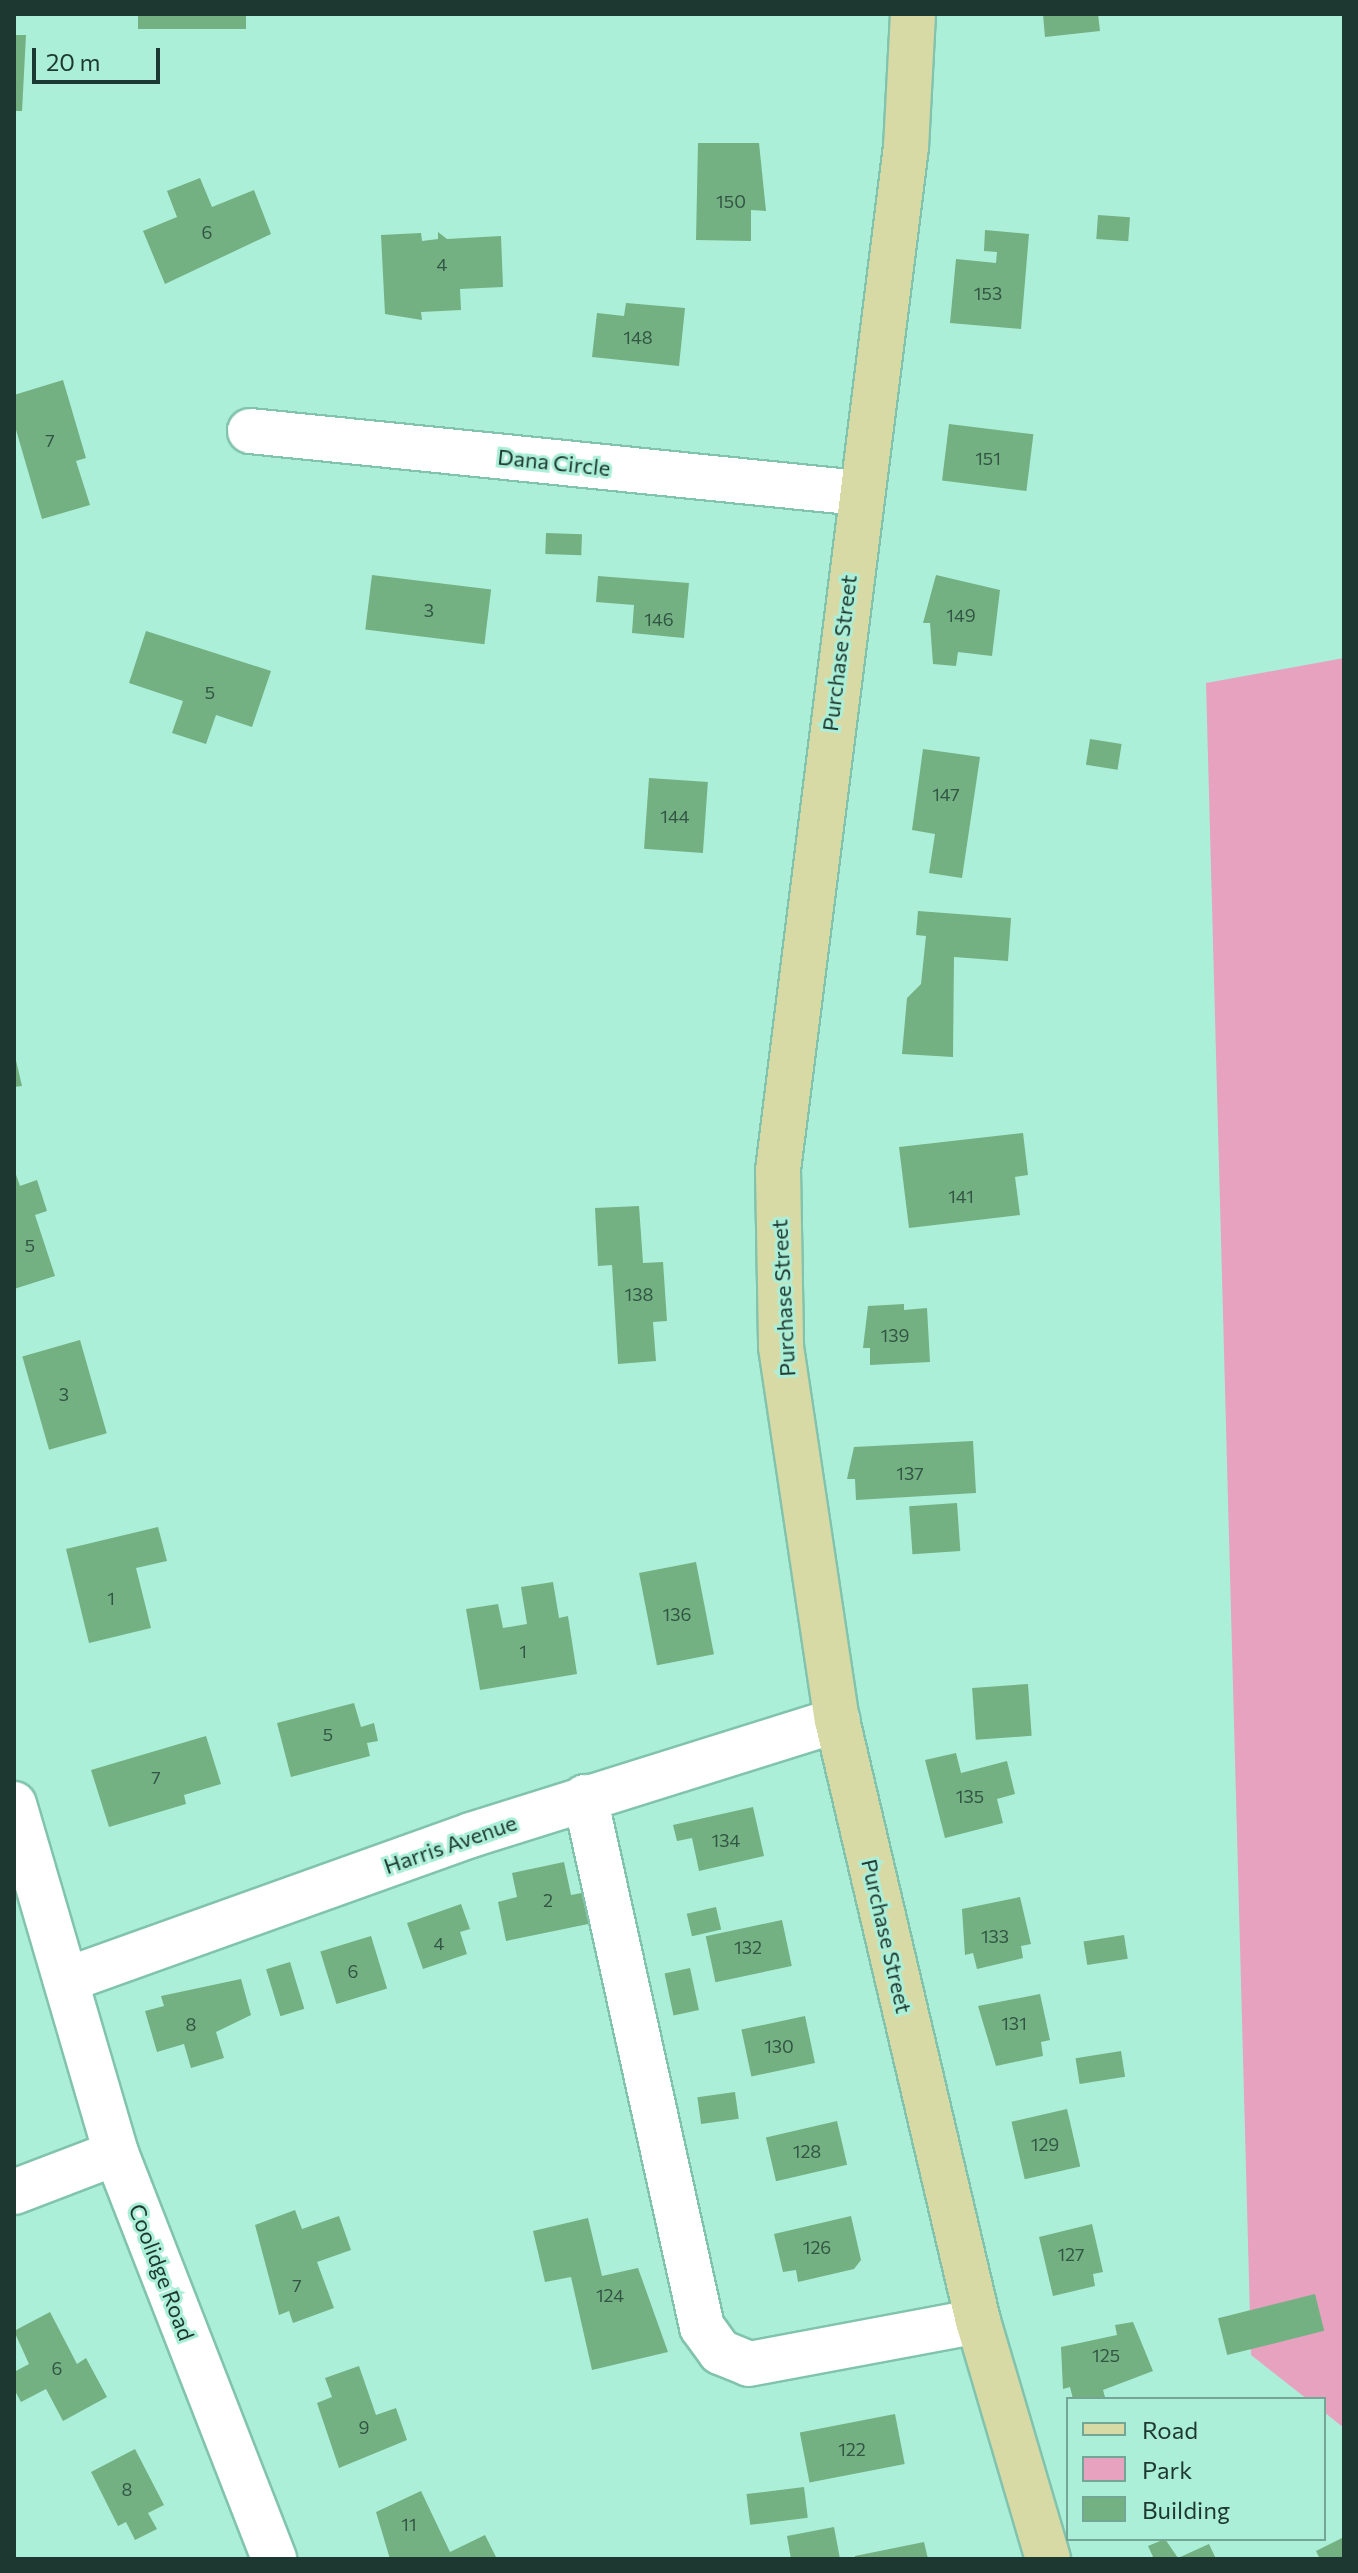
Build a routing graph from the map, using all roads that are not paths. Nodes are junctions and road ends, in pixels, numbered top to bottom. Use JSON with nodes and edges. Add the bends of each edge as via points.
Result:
{"nodes":[{"id":1,"x":913,"y":14,"type":"edge"},
{"id":2,"x":250,"y":431,"type":"dead end"},
{"id":3,"x":859,"y":493,"type":"junction"},
{"id":4,"x":837,"y":1720,"type":"junction"},
{"id":5,"x":585,"y":1797,"type":"junction"},
{"id":6,"x":14,"y":1804,"type":"edge"},
{"id":7,"x":66,"y":1980,"type":"junction"},
{"id":8,"x":116,"y":2153,"type":"junction"},
{"id":9,"x":14,"y":2192,"type":"edge"},
{"id":10,"x":978,"y":2321,"type":"junction"},
{"id":11,"x":274,"y":2559,"type":"edge"},
{"id":12,"x":1048,"y":2559,"type":"edge"}],
"edges":[{"from":1,"to":3,"type":"main road","name":"Purchase Street","via":[[906,147]]},
{"from":2,"to":3,"type":"street","name":"Dana Circle"},
{"from":3,"to":4,"type":"main road","name":"Purchase Street","via":[[778,1170],[781,1347]]},
{"from":4,"to":5,"type":"street","name":"Harris Avenue"},
{"from":4,"to":10,"type":"main road","name":"Purchase Street"},
{"from":5,"to":7,"type":"street","name":"Harris Avenue"},
{"from":5,"to":10,"type":"street","via":[[702,2327],[720,2352],[749,2364]]},
{"from":6,"to":7,"type":"street","name":"Coolidge Road"},
{"from":7,"to":8,"type":"street","name":"Coolidge Road"},
{"from":8,"to":9,"type":"street"},
{"from":8,"to":11,"type":"street","name":"Coolidge Road"},
{"from":10,"to":12,"type":"main road","name":"Purchase Street"}]}
